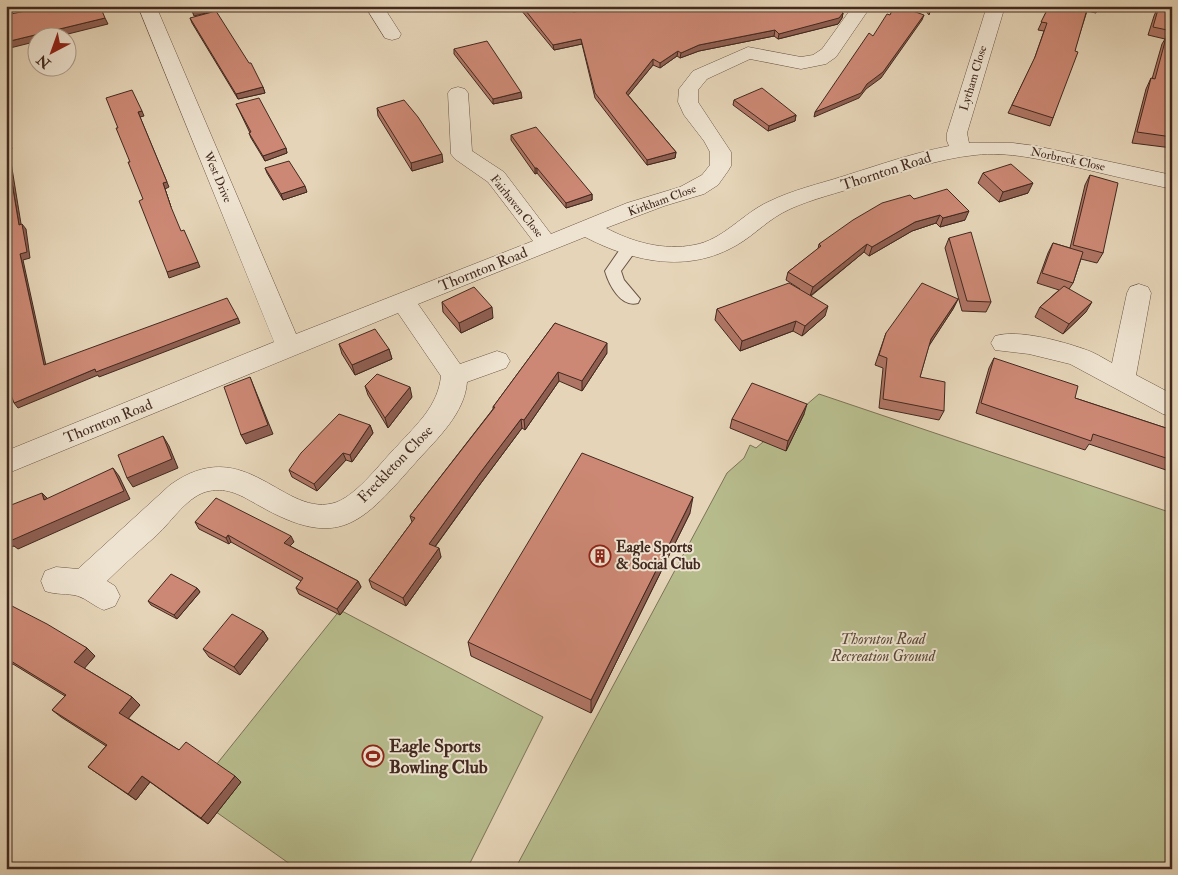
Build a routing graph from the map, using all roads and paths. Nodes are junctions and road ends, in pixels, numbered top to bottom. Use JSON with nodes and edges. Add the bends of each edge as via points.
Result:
{"nodes":[{"id":1,"x":49,"y":6,"type":"edge"},
{"id":2,"x":147,"y":6,"type":"edge"},
{"id":3,"x":374,"y":6,"type":"edge"},
{"id":4,"x":862,"y":6,"type":"edge"},
{"id":5,"x":996,"y":6,"type":"edge"},
{"id":6,"x":6,"y":15,"type":"edge"},
{"id":7,"x":392,"y":34,"type":"dead end"},
{"id":8,"x":458,"y":93,"type":"dead end"},
{"id":9,"x":962,"y":150,"type":"junction"},
{"id":10,"x":1172,"y":182,"type":"edge"},
{"id":11,"x":587,"y":228,"type":"junction"},
{"id":12,"x":547,"y":244,"type":"junction"},
{"id":13,"x":629,"y":249,"type":"junction"},
{"id":14,"x":1139,"y":293,"type":"dead end"},
{"id":15,"x":632,"y":299,"type":"dead end"},
{"id":16,"x":403,"y":301,"type":"junction"},
{"id":17,"x":996,"y":341,"type":"dead end"},
{"id":18,"x":289,"y":347,"type":"junction"},
{"id":19,"x":496,"y":360,"type":"dead end"},
{"id":20,"x":454,"y":376,"type":"junction"},
{"id":21,"x":1122,"y":379,"type":"junction"},
{"id":22,"x":1172,"y":407,"type":"edge"},
{"id":23,"x":6,"y":463,"type":"edge"},
{"id":24,"x":81,"y":587,"type":"dead end"}],
"edges":[{"from":1,"to":6,"type":"street"},
{"from":2,"to":18,"type":"street","name":"West Drive"},
{"from":3,"to":7,"type":"street"},
{"from":4,"to":11,"type":"street","name":"Kirkham Close","via":[[829,53],[819,60],[801,63],[747,46],[700,75],[687,93],[687,100],[694,116],[720,148],[720,166],[716,174],[699,187]]},
{"from":5,"to":9,"type":"street","name":"Lytham Close","via":[[957,133]]},
{"from":8,"to":12,"type":"street","name":"Fairhaven Close","via":[[462,154],[496,177]]},
{"from":9,"to":10,"type":"street","name":"Norbreck Close","via":[[993,148],[1036,152]]},
{"from":9,"to":13,"type":"street","name":"Thornton Road","via":[[931,156],[789,201],[754,219],[729,239],[697,253],[673,255]]},
{"from":11,"to":12,"type":"street","name":"Thornton Road"},
{"from":11,"to":13,"type":"street","name":"Thornton Road"},
{"from":12,"to":16,"type":"street","name":"Thornton Road"},
{"from":13,"to":15,"type":"lane","via":[[613,271],[616,282]]},
{"from":14,"to":21,"type":"street"},
{"from":16,"to":18,"type":"street","name":"Thornton Road"},
{"from":16,"to":20,"type":"street"},
{"from":17,"to":21,"type":"street","via":[[1077,356]]},
{"from":18,"to":23,"type":"street","name":"Thornton Road"},
{"from":19,"to":20,"type":"street"},
{"from":20,"to":24,"type":"street","name":"Freckleton Close","via":[[455,388],[442,412],[415,446],[361,502],[344,513],[328,518],[312,517],[236,480],[206,479],[179,494]]},
{"from":21,"to":22,"type":"street"}]}
